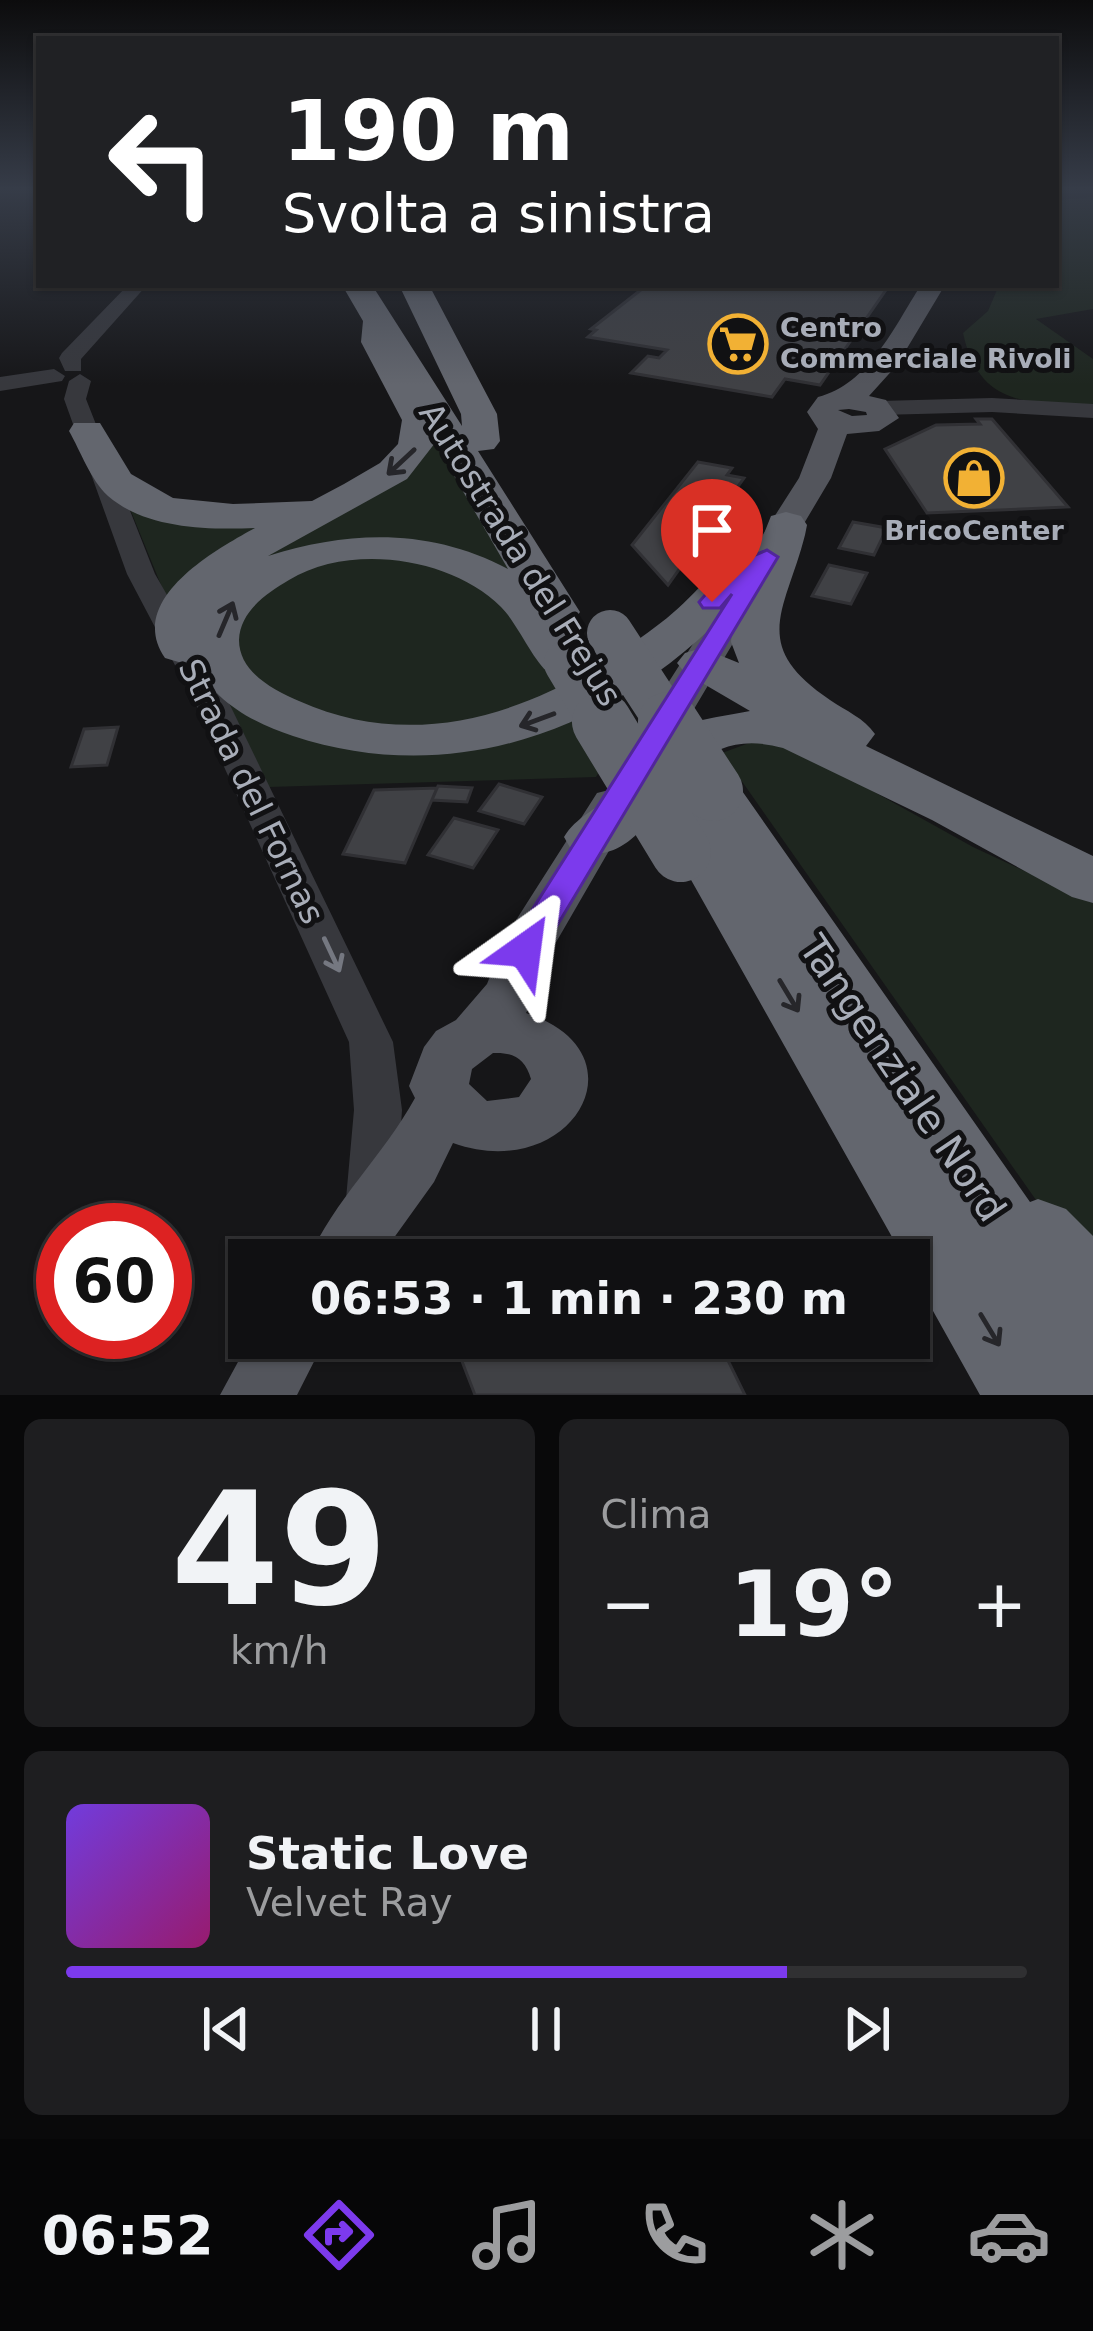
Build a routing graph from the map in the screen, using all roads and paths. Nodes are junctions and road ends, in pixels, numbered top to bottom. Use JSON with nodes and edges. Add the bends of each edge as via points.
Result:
{"nodes":[{"id":1,"x":135,"y":288,"type":"edge"},
{"id":2,"x":416,"y":288,"type":"edge"},
{"id":3,"x":931,"y":288,"type":"edge"},
{"id":4,"x":374,"y":298,"type":"edge"},
{"id":5,"x":69,"y":375,"type":"junction"},
{"id":6,"x":11,"y":383,"type":"edge"},
{"id":7,"x":1093,"y":411,"type":"edge"},
{"id":8,"x":863,"y":413,"type":"junction"},
{"id":9,"x":87,"y":431,"type":"junction"},
{"id":10,"x":481,"y":441,"type":"junction"},
{"id":11,"x":347,"y":497,"type":"junction"},
{"id":12,"x":776,"y":541,"type":"junction"},
{"id":13,"x":182,"y":648,"type":"junction"},
{"id":14,"x":586,"y":650,"type":"junction"},
{"id":15,"x":702,"y":663,"type":"junction"},
{"id":16,"x":952,"y":807,"type":"junction"},
{"id":17,"x":694,"y":822,"type":"junction"},
{"id":18,"x":593,"y":837,"type":"junction"},
{"id":19,"x":1093,"y":880,"type":"edge"},
{"id":20,"x":825,"y":961,"type":"junction"},
{"id":21,"x":506,"y":1021,"type":"junction"},
{"id":22,"x":464,"y":1115,"type":"junction"},
{"id":23,"x":356,"y":1237,"type":"edge"},
{"id":24,"x":1093,"y":1294,"type":"edge"},
{"id":25,"x":278,"y":1359,"type":"edge"},
{"id":26,"x":1093,"y":1366,"type":"edge"},
{"id":27,"x":256,"y":1395,"type":"edge"},
{"id":28,"x":1029,"y":1395,"type":"edge"}],
"edges":[{"from":1,"to":5,"type":"street","via":[[70,358]]},
{"from":2,"to":10,"type":"highway","via":[[479,414]]},
{"from":3,"to":8,"type":"main road"},
{"from":4,"to":10,"type":"highway","name":"Autostrada del Frejus"},
{"from":4,"to":11,"type":"highway","one_way":true,"via":[[377,342],[422,430],[405,461]]},
{"from":4,"to":14,"type":"highway","name":"Autostrada del Frejus"},
{"from":5,"to":6,"type":"street"},
{"from":5,"to":9,"type":"street","name":"Strada del Fornas"},
{"from":7,"to":8,"type":"street"},
{"from":8,"to":12,"type":"main road"},
{"from":9,"to":11,"type":"highway","via":[[123,488],[160,506],[261,515]]},
{"from":9,"to":13,"type":"street","name":"Strada del Fornas","via":[[141,574]]},
{"from":10,"to":14,"type":"highway","name":"Autostrada del Frejus"},
{"from":11,"to":13,"type":"highway","via":[[213,570],[181,614]]},
{"from":12,"to":14,"type":"highway","one_way":true,"via":[[688,625],[605,686],[549,716],[481,736],[367,740],[297,722],[244,694],[219,654],[218,632],[244,590],[294,562],[358,548],[418,549],[496,579],[539,621]]},
{"from":12,"to":15,"type":"main road"},
{"from":12,"to":19,"type":"highway","via":[[781,554],[753,614],[751,638],[776,682],[836,727],[970,799]]},
{"from":13,"to":23,"type":"street","name":"Strada del Fornas","one_way":true,"via":[[371,1042],[378,1110]]},
{"from":14,"to":17,"type":"highway","bridge":true},
{"from":15,"to":16,"type":"highway"},
{"from":15,"to":18,"type":"main road"},
{"from":16,"to":18,"type":"highway","via":[[802,736],[758,725],[679,748],[633,807]]},
{"from":16,"to":19,"type":"highway"},
{"from":17,"to":20,"type":"highway","name":"Tangenziale Nord"},
{"from":17,"to":28,"type":"highway","name":"Tangenziale Nord","one_way":true,"via":[[749,930]]},
{"from":18,"to":21,"type":"main road","via":[[525,950]]},
{"from":20,"to":24,"type":"highway","via":[[891,1020],[1037,1234]]},
{"from":20,"to":26,"type":"highway","name":"Tangenziale Nord"},
{"from":21,"to":22,"type":"main road","via":[[448,1054],[440,1070]]},
{"from":21,"to":22,"type":"main road","via":[[556,1060],[555,1099],[508,1129]]},
{"from":22,"to":23,"type":"main road","via":[[412,1163]]},
{"from":25,"to":27,"type":"main road"}]}
